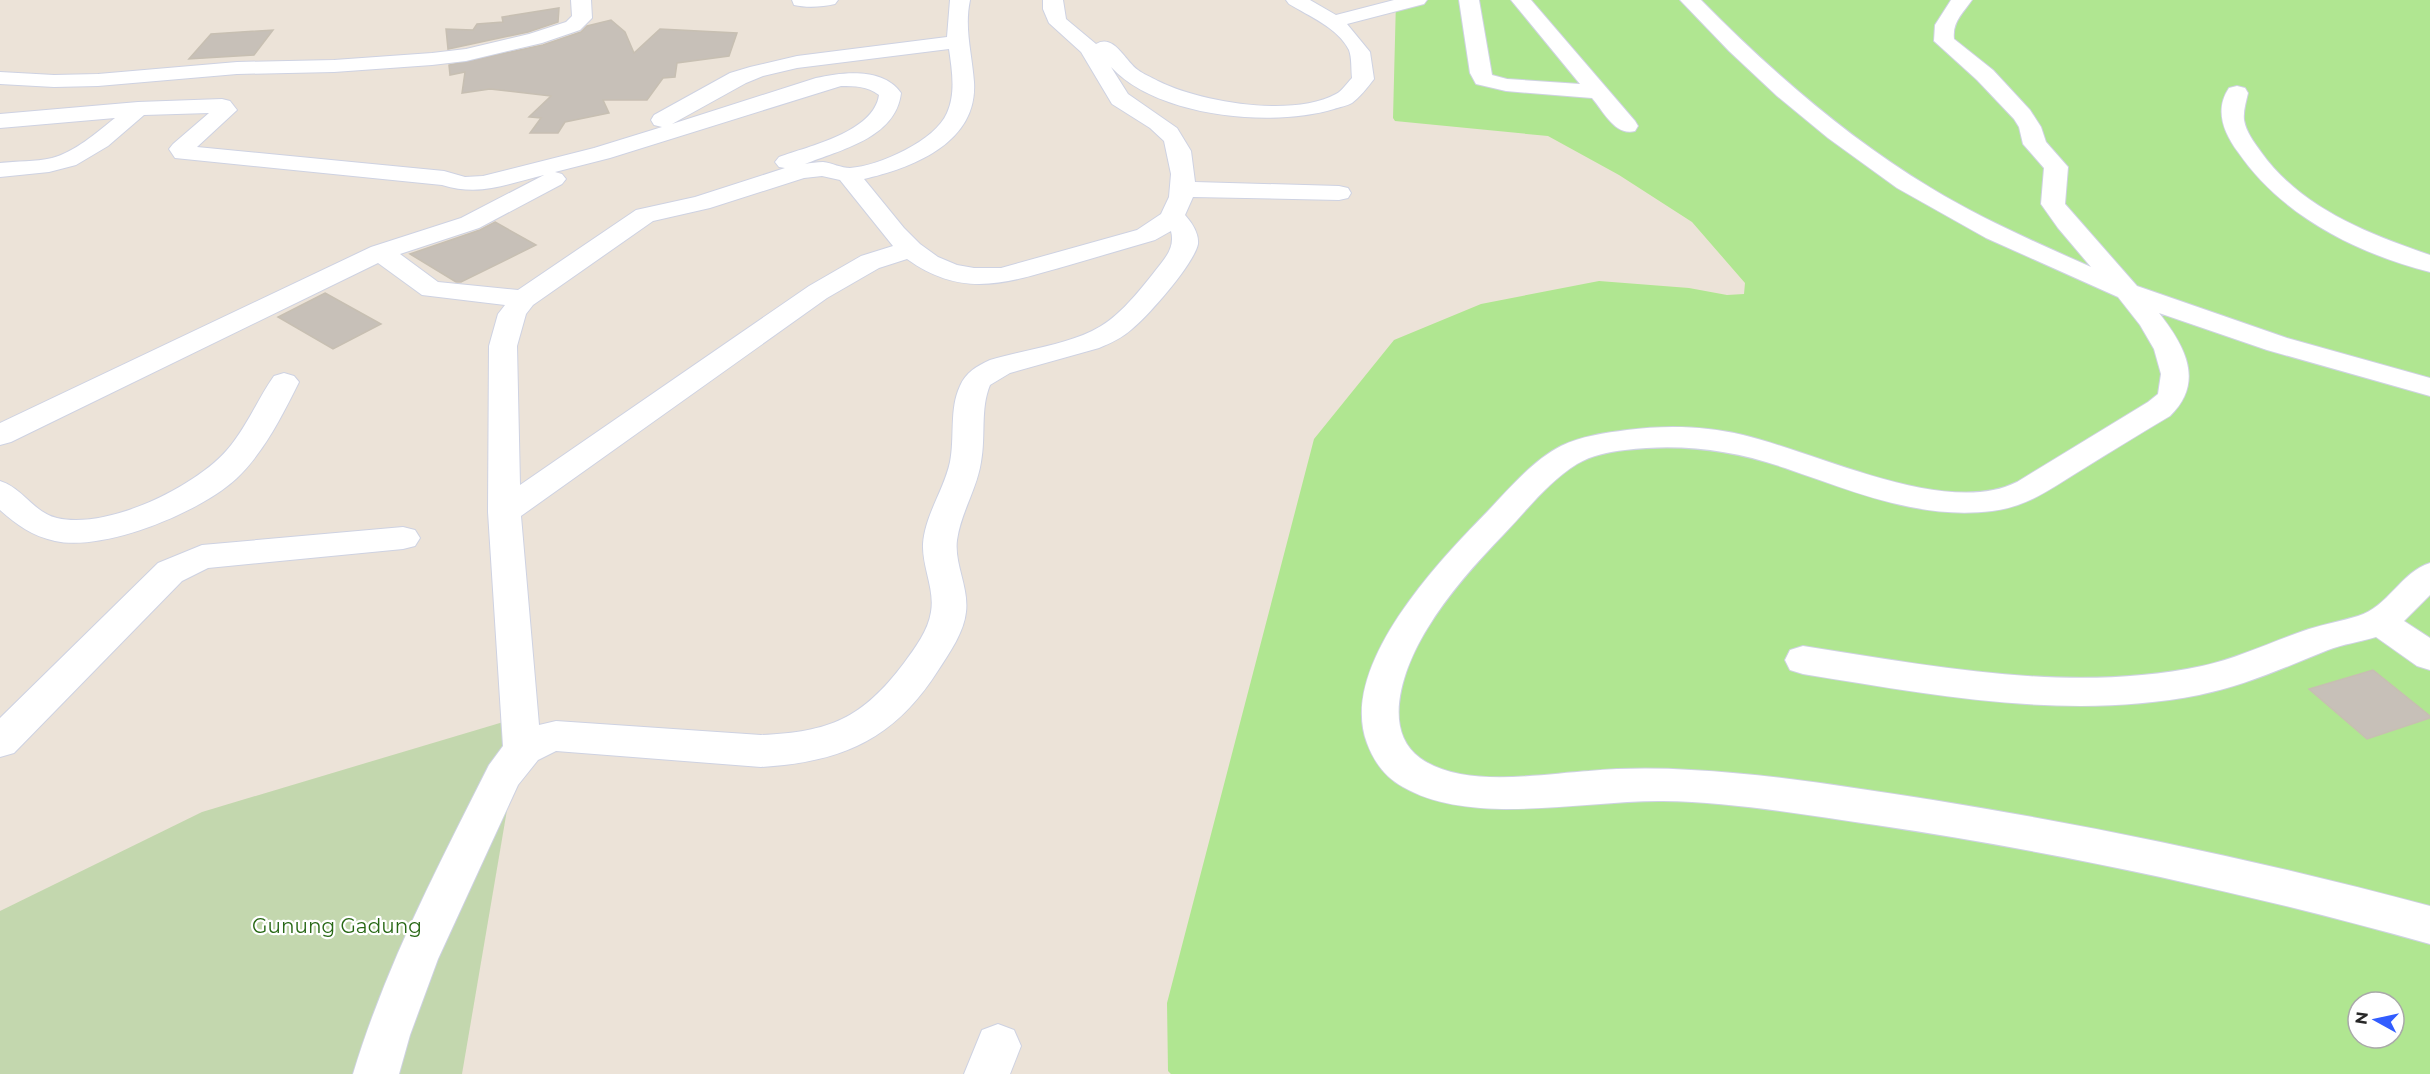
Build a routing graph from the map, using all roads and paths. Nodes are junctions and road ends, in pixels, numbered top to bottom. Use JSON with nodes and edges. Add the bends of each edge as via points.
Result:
{"nodes":[{"id":1,"x":581,"y":0,"type":"edge"},
{"id":2,"x":828,"y":0,"type":"edge"},
{"id":3,"x":960,"y":0,"type":"edge"},
{"id":4,"x":1296,"y":0,"type":"edge"},
{"id":5,"x":1417,"y":0,"type":"edge"},
{"id":6,"x":1469,"y":0,"type":"edge"},
{"id":7,"x":1521,"y":0,"type":"edge"},
{"id":8,"x":1690,"y":0,"type":"edge"},
{"id":9,"x":1962,"y":0,"type":"edge"},
{"id":10,"x":801,"y":1,"type":"edge"},
{"id":11,"x":1052,"y":5,"type":"edge"},
{"id":12,"x":1333,"y":22,"type":"junction"},
{"id":13,"x":958,"y":42,"type":"junction"},
{"id":14,"x":0,"y":78,"type":"edge"},
{"id":15,"x":1598,"y":92,"type":"junction"},
{"id":16,"x":2237,"y":93,"type":"dead end"},
{"id":17,"x":138,"y":109,"type":"junction"},
{"id":18,"x":0,"y":121,"type":"edge"},
{"id":19,"x":1627,"y":126,"type":"dead end"},
{"id":20,"x":602,"y":153,"type":"junction"},
{"id":21,"x":0,"y":170,"type":"edge"},
{"id":22,"x":848,"y":174,"type":"junction"},
{"id":23,"x":1339,"y":193,"type":"dead end"},
{"id":24,"x":1177,"y":203,"type":"junction"},
{"id":25,"x":645,"y":215,"type":"junction"},
{"id":26,"x":908,"y":250,"type":"junction"},
{"id":27,"x":380,"y":252,"type":"junction"},
{"id":28,"x":2430,"y":264,"type":"edge"},
{"id":29,"x":2130,"y":293,"type":"junction"},
{"id":30,"x":523,"y":298,"type":"junction"},
{"id":31,"x":284,"y":382,"type":"dead end"},
{"id":32,"x":2430,"y":387,"type":"edge"},
{"id":33,"x":0,"y":435,"type":"edge"},
{"id":34,"x":0,"y":492,"type":"edge"},
{"id":35,"x":504,"y":512,"type":"junction"},
{"id":36,"x":403,"y":538,"type":"dead end"},
{"id":37,"x":2430,"y":575,"type":"edge"},
{"id":38,"x":2379,"y":622,"type":"junction"},
{"id":39,"x":2430,"y":656,"type":"edge"},
{"id":40,"x":1803,"y":660,"type":"dead end"},
{"id":41,"x":0,"y":742,"type":"edge"},
{"id":42,"x":522,"y":749,"type":"junction"},
{"id":43,"x":2430,"y":925,"type":"edge"},
{"id":44,"x":376,"y":1074,"type":"edge"}],
"edges":[{"from":1,"to":14,"type":"street","via":[[582,18],[573,26],[466,55],[98,80]]},
{"from":2,"to":10,"type":"street"},
{"from":3,"to":13,"type":"street"},
{"from":4,"to":12,"type":"street"},
{"from":5,"to":12,"type":"street"},
{"from":6,"to":15,"type":"street","via":[[1484,79],[1506,85]]},
{"from":7,"to":15,"type":"street"},
{"from":8,"to":29,"type":"street","via":[[1741,52],[1828,129],[1891,174],[2000,235]]},
{"from":9,"to":29,"type":"street","via":[[1943,30],[1944,42],[1985,75],[2027,121],[2035,144],[2056,167],[2052,196],[2057,211]]},
{"from":11,"to":12,"type":"street","via":[[1103,45],[1131,76],[1154,90],[1200,105],[1277,112],[1329,105],[1352,93],[1361,82],[1364,62],[1360,52]]},
{"from":11,"to":24,"type":"street","via":[[1057,23],[1088,47],[1122,100],[1169,133],[1181,156]]},
{"from":13,"to":20,"type":"street","via":[[757,70]]},
{"from":13,"to":22,"type":"street","via":[[963,96],[954,120],[943,134],[929,146],[892,164]]},
{"from":15,"to":19,"type":"street"},
{"from":16,"to":28,"type":"street","via":[[2232,113],[2237,133],[2264,174],[2322,218],[2357,237]]},
{"from":17,"to":18,"type":"street"},
{"from":17,"to":20,"type":"street","via":[[222,106],[226,110],[181,149],[183,153],[444,177],[465,184]]},
{"from":17,"to":21,"type":"street","via":[[106,135],[58,164]]},
{"from":20,"to":25,"type":"street","via":[[824,82],[877,83],[890,93],[891,101],[883,117],[858,134]]},
{"from":20,"to":27,"type":"street","via":[[471,223]]},
{"from":22,"to":25,"type":"street","via":[[822,169],[801,171],[701,203]]},
{"from":22,"to":26,"type":"street"},
{"from":23,"to":24,"type":"street"},
{"from":24,"to":26,"type":"street","via":[[1146,235],[1002,276],[956,274]]},
{"from":24,"to":42,"type":"street","via":[[1186,232],[1179,259],[1115,329],[1086,344],[989,371],[975,386],[965,462],[940,543],[949,607],[946,624],[916,675],[873,721],[849,736],[791,751],[556,736],[534,741]]},
{"from":25,"to":30,"type":"street"},
{"from":26,"to":35,"type":"street","via":[[870,262],[818,292]]},
{"from":27,"to":30,"type":"street","via":[[431,289]]},
{"from":27,"to":33,"type":"street"},
{"from":29,"to":32,"type":"street","via":[[2230,330]]},
{"from":29,"to":43,"type":"street","via":[[2174,361],[2176,382],[2171,398],[2016,495],[1970,503],[1905,496],[1764,450],[1682,436],[1653,435],[1569,454],[1549,469],[1444,576],[1413,621],[1389,668],[1381,701],[1380,731],[1384,740],[1393,757],[1417,777],[1454,790],[1499,795],[1641,785],[1723,788],[1965,822],[2086,845],[2243,876]]},
{"from":30,"to":35,"type":"street","via":[[512,314],[503,346]]},
{"from":31,"to":34,"type":"street","via":[[248,446],[216,479],[141,518],[101,529],[66,530],[40,525]]},
{"from":35,"to":42,"type":"street"},
{"from":36,"to":41,"type":"street","via":[[219,554],[186,563],[154,586]]},
{"from":37,"to":38,"type":"street"},
{"from":38,"to":39,"type":"street"},
{"from":38,"to":40,"type":"street","via":[[2199,681],[2136,690],[1989,685]]},
{"from":42,"to":44,"type":"street","via":[[503,776],[407,977]]}]}
